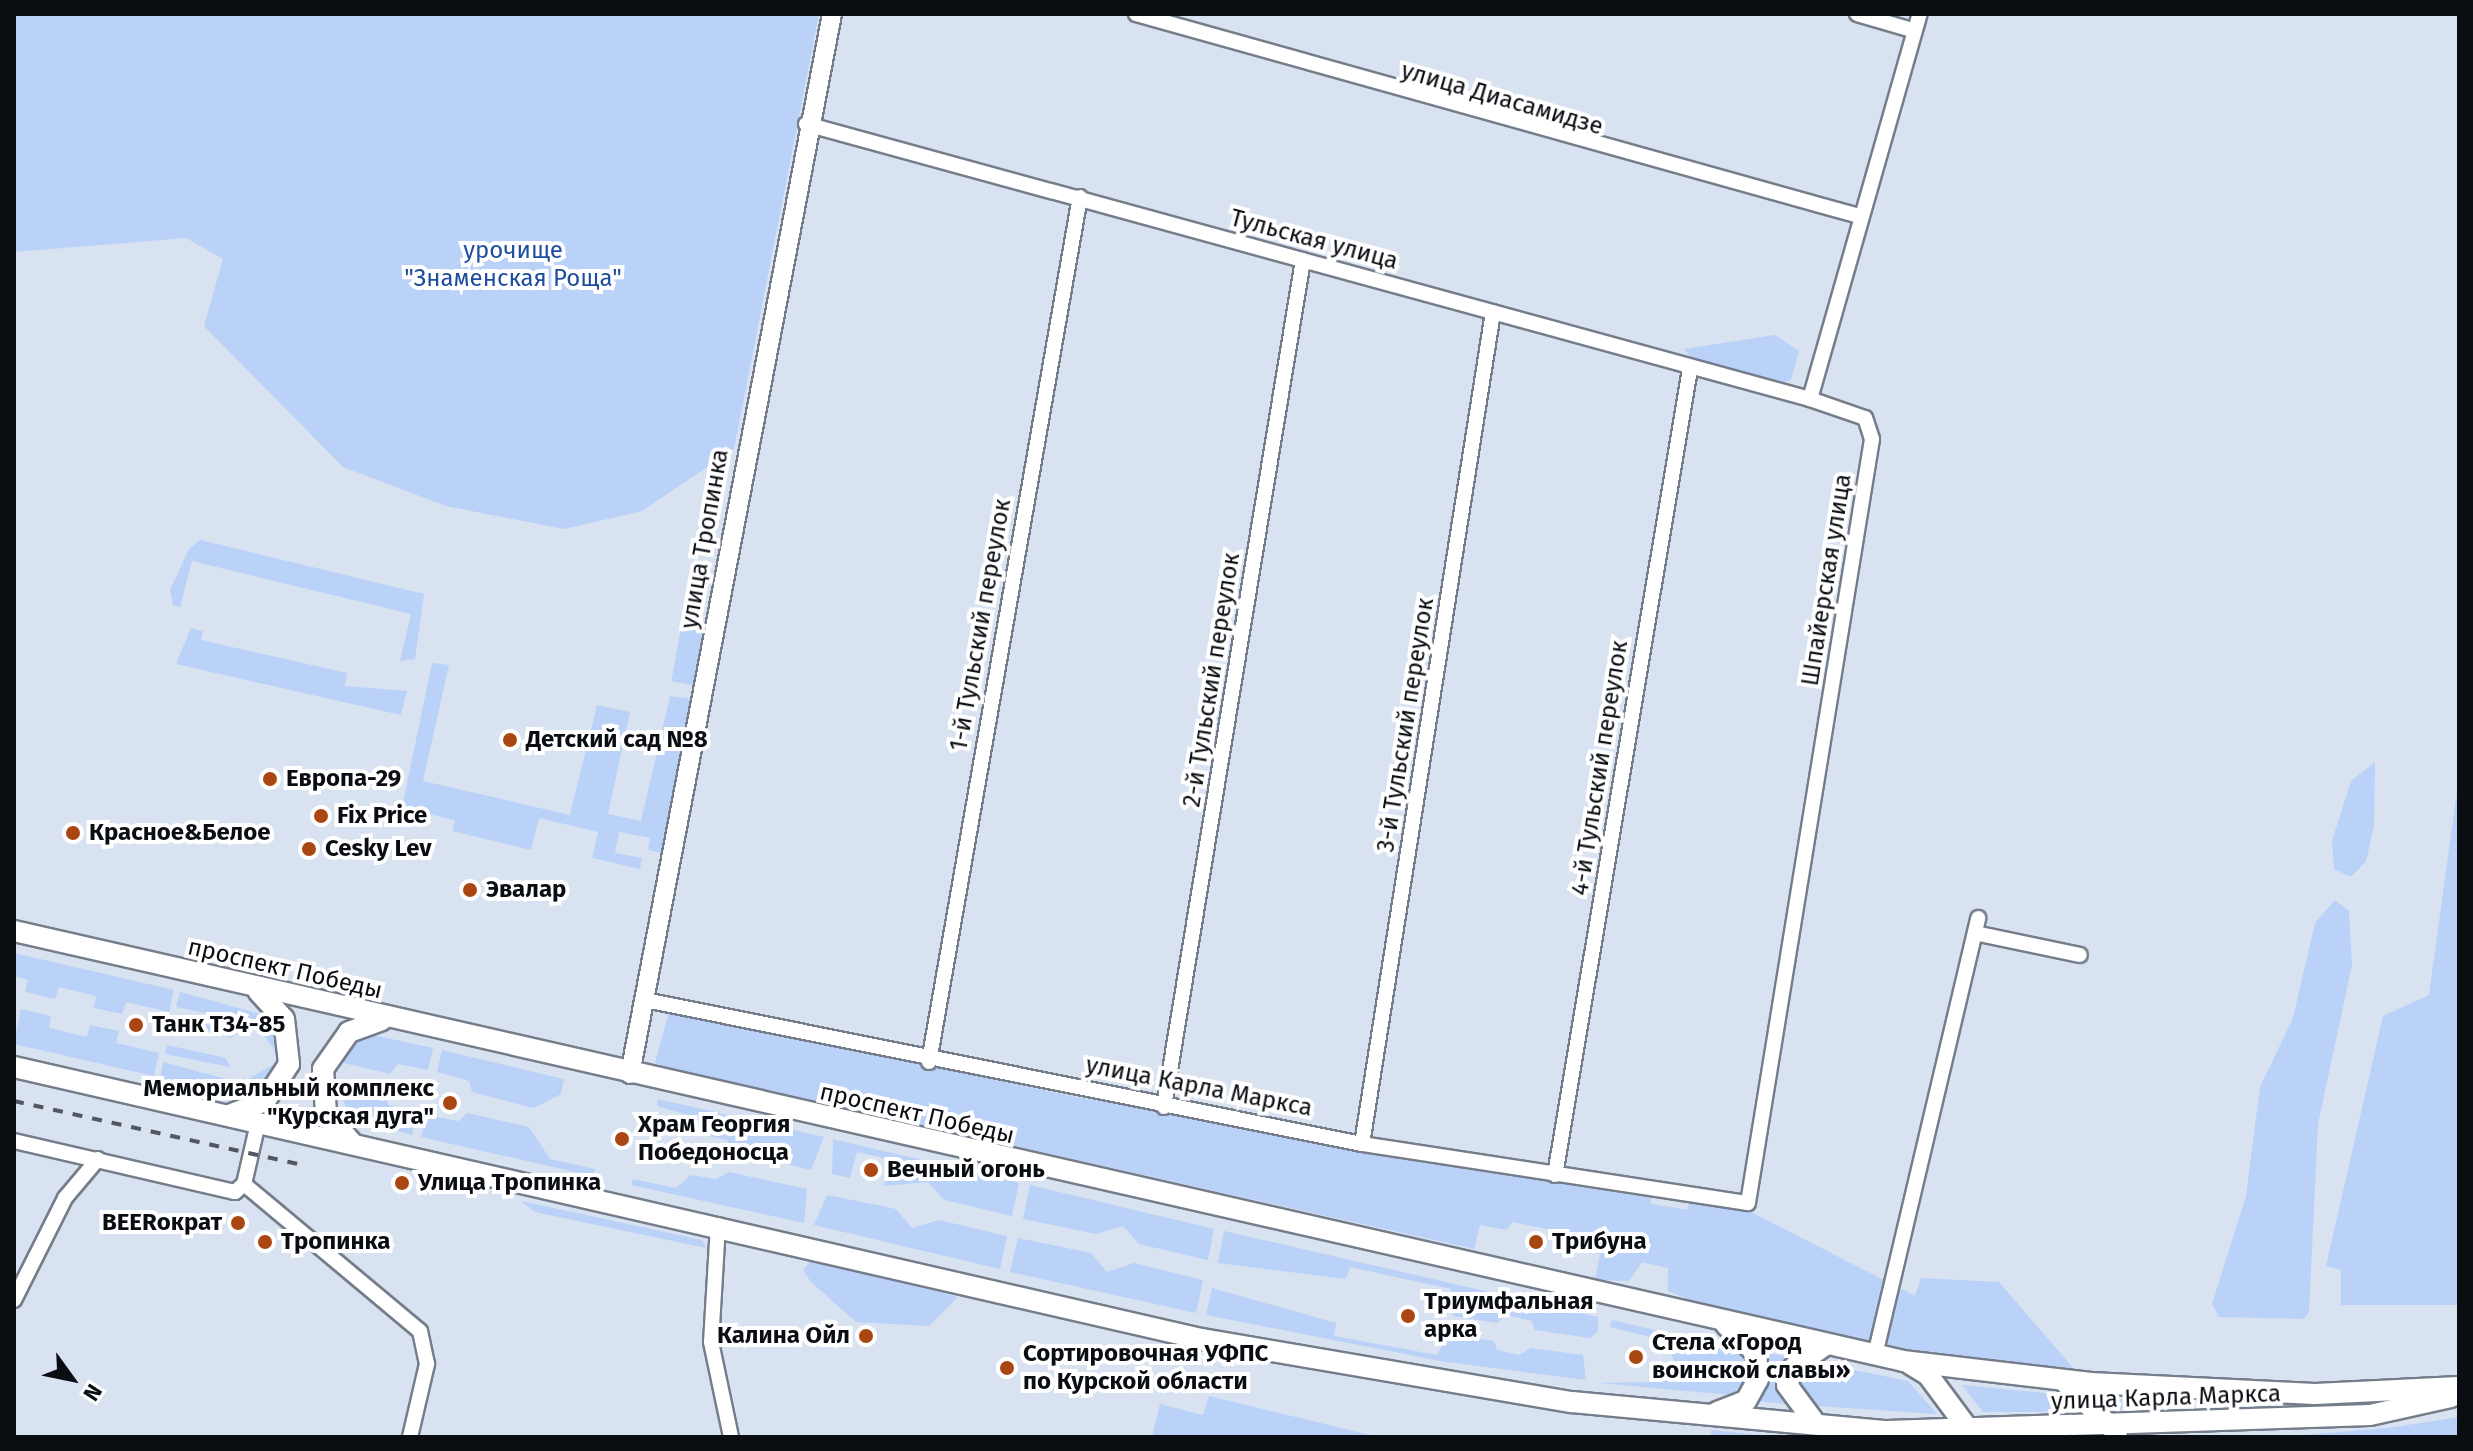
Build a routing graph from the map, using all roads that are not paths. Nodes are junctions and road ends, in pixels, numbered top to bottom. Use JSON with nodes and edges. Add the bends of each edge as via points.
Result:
{"nodes":[{"id":1,"x":832,"y":14,"type":"edge"},
{"id":2,"x":1136,"y":14,"type":"edge"},
{"id":3,"x":1857,"y":14,"type":"edge"},
{"id":4,"x":1920,"y":14,"type":"edge"},
{"id":5,"x":1915,"y":31,"type":"junction"},
{"id":6,"x":806,"y":124,"type":"junction"},
{"id":7,"x":1080,"y":197,"type":"junction"},
{"id":8,"x":1859,"y":216,"type":"junction"},
{"id":9,"x":1303,"y":260,"type":"junction"},
{"id":10,"x":1493,"y":312,"type":"junction"},
{"id":11,"x":1690,"y":369,"type":"junction"},
{"id":12,"x":1810,"y":399,"type":"junction"},
{"id":13,"x":14,"y":931,"type":"edge"},
{"id":14,"x":2080,"y":955,"type":"dead end"},
{"id":15,"x":251,"y":988,"type":"junction"},
{"id":16,"x":645,"y":1000,"type":"junction"},
{"id":17,"x":390,"y":1020,"type":"junction"},
{"id":18,"x":929,"y":1062,"type":"junction"},
{"id":19,"x":14,"y":1067,"type":"edge"},
{"id":20,"x":630,"y":1074,"type":"junction"},
{"id":21,"x":1164,"y":1107,"type":"junction"},
{"id":22,"x":225,"y":1116,"type":"junction"},
{"id":23,"x":258,"y":1123,"type":"junction"},
{"id":24,"x":14,"y":1141,"type":"edge"},
{"id":25,"x":1362,"y":1144,"type":"junction"},
{"id":26,"x":356,"y":1146,"type":"junction"},
{"id":27,"x":98,"y":1159,"type":"junction"},
{"id":28,"x":1555,"y":1175,"type":"junction"},
{"id":29,"x":244,"y":1184,"type":"junction"},
{"id":30,"x":1748,"y":1203,"type":"joint"},
{"id":31,"x":718,"y":1225,"type":"junction"},
{"id":32,"x":14,"y":1300,"type":"edge"},
{"id":33,"x":1719,"y":1320,"type":"junction"},
{"id":34,"x":1827,"y":1344,"type":"junction"},
{"id":35,"x":1875,"y":1355,"type":"junction"},
{"id":36,"x":1903,"y":1361,"type":"junction"},
{"id":37,"x":2063,"y":1381,"type":"junction"},
{"id":38,"x":2459,"y":1387,"type":"edge"},
{"id":39,"x":2459,"y":1395,"type":"edge"},
{"id":40,"x":1706,"y":1415,"type":"junction"},
{"id":41,"x":1815,"y":1423,"type":"junction"},
{"id":42,"x":2208,"y":1425,"type":"junction"},
{"id":43,"x":1972,"y":1433,"type":"edge"},
{"id":44,"x":2117,"y":1433,"type":"edge"},
{"id":45,"x":1894,"y":1434,"type":"edge"},
{"id":46,"x":410,"y":1437,"type":"edge"},
{"id":47,"x":731,"y":1437,"type":"edge"},
{"id":48,"x":2189,"y":1437,"type":"edge"}],
"edges":[{"from":1,"to":6,"type":"main road","name":"улица Тропинка"},
{"from":2,"to":8,"type":"street","name":"улица Диасамидзе"},
{"from":3,"to":5,"type":"street"},
{"from":4,"to":5,"type":"street"},
{"from":5,"to":8,"type":"street"},
{"from":6,"to":7,"type":"street","name":"Тульская улица"},
{"from":6,"to":16,"type":"main road","name":"улица Тропинка"},
{"from":7,"to":9,"type":"street","name":"Тульская улица"},
{"from":7,"to":18,"type":"street","name":"1-й Тульский переулок"},
{"from":8,"to":12,"type":"street"},
{"from":9,"to":10,"type":"street","name":"Тульская улица"},
{"from":9,"to":21,"type":"street","name":"2-й Тульский переулок"},
{"from":10,"to":11,"type":"street","name":"Тульская улица"},
{"from":10,"to":25,"type":"street","name":"3-й Тульский переулок"},
{"from":11,"to":12,"type":"street","name":"Тульская улица"},
{"from":11,"to":28,"type":"street","name":"4-й Тульский переулок"},
{"from":12,"to":30,"type":"street","name":"Шпайерская улица","via":[[1865,418],[1872,439]]},
{"from":13,"to":15,"type":"main road","name":"проспект Победы"},
{"from":14,"to":35,"type":"street","via":[[1976,926]]},
{"from":15,"to":17,"type":"main road","name":"проспект Победы"},
{"from":15,"to":22,"type":"main road","via":[[284,1019],[289,1064],[265,1101]]},
{"from":16,"to":18,"type":"street","name":"улица Карла Маркса"},
{"from":16,"to":20,"type":"main road","name":"улица Тропинка"},
{"from":17,"to":20,"type":"main road","name":"проспект Победы"},
{"from":17,"to":26,"type":"main road","via":[[349,1032],[323,1069],[326,1113]]},
{"from":18,"to":21,"type":"street","name":"улица Карла Маркса"},
{"from":19,"to":22,"type":"main road"},
{"from":20,"to":33,"type":"main road","name":"проспект Победы"},
{"from":21,"to":25,"type":"street","name":"улица Карла Маркса"},
{"from":22,"to":23,"type":"main road"},
{"from":23,"to":26,"type":"main road"},
{"from":23,"to":29,"type":"street"},
{"from":24,"to":27,"type":"street"},
{"from":25,"to":28,"type":"street","name":"улица Карла Маркса"},
{"from":26,"to":31,"type":"main road"},
{"from":27,"to":29,"type":"street","via":[[235,1192]]},
{"from":27,"to":32,"type":"street","via":[[65,1198]]},
{"from":28,"to":30,"type":"street","name":"улица Карла Маркса"},
{"from":29,"to":46,"type":"street","via":[[420,1331],[427,1364]]},
{"from":31,"to":40,"type":"main road","via":[[1202,1339],[1446,1385]]},
{"from":31,"to":47,"type":"street","via":[[711,1342]]},
{"from":33,"to":34,"type":"main road","name":"проспект Победы"},
{"from":33,"to":40,"type":"main road","via":[[1756,1353],[1758,1379],[1746,1401]]},
{"from":34,"to":35,"type":"main road","name":"проспект Победы"},
{"from":34,"to":41,"type":"main road","via":[[1794,1367],[1787,1385]]},
{"from":35,"to":36,"type":"main road","name":"проспект Победы"},
{"from":36,"to":37,"type":"main road","name":"проспект Победы"},
{"from":36,"to":43,"type":"main road","via":[[1928,1375]]},
{"from":37,"to":38,"type":"main road","name":"проспект Победы","via":[[2315,1394]]},
{"from":37,"to":44,"type":"main road"},
{"from":39,"to":42,"type":"main road","name":"улица Карла Маркса","via":[[2370,1415]]},
{"from":40,"to":41,"type":"main road"},
{"from":41,"to":45,"type":"main road"},
{"from":42,"to":44,"type":"main road","name":"улица Карла Маркса"},
{"from":42,"to":48,"type":"main road"},
{"from":43,"to":44,"type":"main road","name":"улица Карла Маркса"},
{"from":43,"to":45,"type":"main road","name":"улица Карла Маркса"}]}
